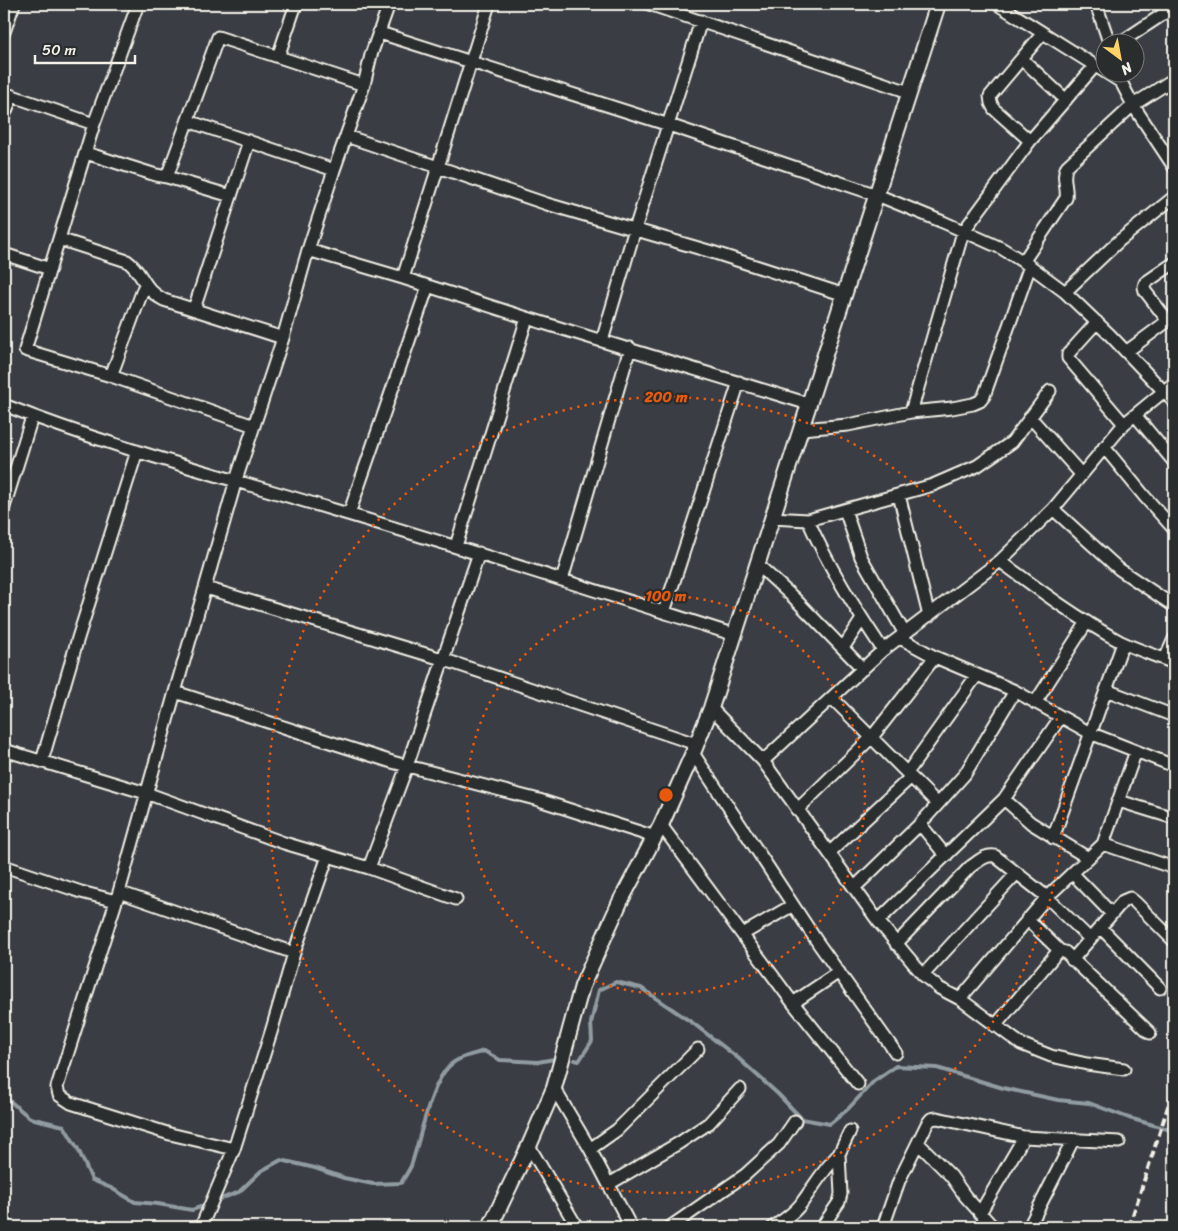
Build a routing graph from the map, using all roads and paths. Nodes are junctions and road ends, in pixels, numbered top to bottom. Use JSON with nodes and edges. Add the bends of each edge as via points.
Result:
{"nodes":[{"id":1,"x":14,"y":4,"type":"edge"},
{"id":2,"x":138,"y":4,"type":"edge"},
{"id":3,"x":296,"y":4,"type":"edge"},
{"id":4,"x":389,"y":4,"type":"edge"},
{"id":5,"x":489,"y":4,"type":"edge"},
{"id":6,"x":649,"y":4,"type":"edge"},
{"id":7,"x":938,"y":4,"type":"edge"},
{"id":8,"x":996,"y":4,"type":"edge"},
{"id":9,"x":1096,"y":4,"type":"edge"},
{"id":10,"x":1174,"y":7,"type":"edge"},
{"id":11,"x":701,"y":21,"type":"junction"},
{"id":12,"x":4,"y":32,"type":"edge"},
{"id":13,"x":1106,"y":32,"type":"edge"},
{"id":14,"x":1136,"y":32,"type":"edge"},
{"id":15,"x":380,"y":33,"type":"junction"},
{"id":16,"x":1044,"y":33,"type":"junction"},
{"id":17,"x":278,"y":57,"type":"junction"},
{"id":18,"x":1022,"y":59,"type":"junction"},
{"id":19,"x":470,"y":61,"type":"junction"},
{"id":20,"x":1094,"y":66,"type":"joint"},
{"id":21,"x":1174,"y":79,"type":"edge"},
{"id":22,"x":1122,"y":82,"type":"edge"},
{"id":23,"x":364,"y":85,"type":"junction"},
{"id":24,"x":909,"y":92,"type":"junction"},
{"id":25,"x":8,"y":94,"type":"edge"},
{"id":26,"x":1066,"y":100,"type":"junction"},
{"id":27,"x":1133,"y":105,"type":"junction"},
{"id":28,"x":4,"y":116,"type":"edge"},
{"id":29,"x":188,"y":121,"type":"junction"},
{"id":30,"x":94,"y":124,"type":"junction"},
{"id":31,"x":669,"y":125,"type":"junction"},
{"id":32,"x":346,"y":136,"type":"junction"},
{"id":33,"x":249,"y":141,"type":"junction"},
{"id":34,"x":1030,"y":141,"type":"junction"},
{"id":35,"x":86,"y":153,"type":"junction"},
{"id":36,"x":438,"y":167,"type":"junction"},
{"id":37,"x":1174,"y":167,"type":"edge"},
{"id":38,"x":334,"y":170,"type":"junction"},
{"id":39,"x":167,"y":177,"type":"junction"},
{"id":40,"x":877,"y":195,"type":"junction"},
{"id":41,"x":231,"y":196,"type":"junction"},
{"id":42,"x":1174,"y":197,"type":"edge"},
{"id":43,"x":635,"y":229,"type":"junction"},
{"id":44,"x":963,"y":232,"type":"junction"},
{"id":45,"x":59,"y":239,"type":"junction"},
{"id":46,"x":308,"y":250,"type":"junction"},
{"id":47,"x":4,"y":254,"type":"edge"},
{"id":48,"x":1174,"y":263,"type":"edge"},
{"id":49,"x":1026,"y":264,"type":"junction"},
{"id":50,"x":50,"y":269,"type":"junction"},
{"id":51,"x":404,"y":278,"type":"junction"},
{"id":52,"x":145,"y":284,"type":"junction"},
{"id":53,"x":428,"y":286,"type":"junction"},
{"id":54,"x":1065,"y":292,"type":"junction"},
{"id":55,"x":845,"y":295,"type":"junction"},
{"id":56,"x":194,"y":309,"type":"junction"},
{"id":57,"x":528,"y":318,"type":"junction"},
{"id":58,"x":1171,"y":319,"type":"edge"},
{"id":59,"x":1097,"y":322,"type":"junction"},
{"id":60,"x":282,"y":338,"type":"junction"},
{"id":61,"x":602,"y":341,"type":"junction"},
{"id":62,"x":630,"y":348,"type":"junction"},
{"id":63,"x":1126,"y":352,"type":"junction"},
{"id":64,"x":110,"y":376,"type":"junction"},
{"id":65,"x":739,"y":382,"type":"junction"},
{"id":66,"x":1174,"y":383,"type":"edge"},
{"id":67,"x":1050,"y":391,"type":"dead end"},
{"id":68,"x":1164,"y":391,"type":"junction"},
{"id":69,"x":1174,"y":402,"type":"edge"},
{"id":70,"x":809,"y":404,"type":"junction"},
{"id":71,"x":4,"y":406,"type":"edge"},
{"id":72,"x":911,"y":412,"type":"junction"},
{"id":73,"x":1135,"y":415,"type":"junction"},
{"id":74,"x":32,"y":417,"type":"junction"},
{"id":75,"x":1030,"y":417,"type":"junction"},
{"id":76,"x":1124,"y":424,"type":"junction"},
{"id":77,"x":254,"y":426,"type":"junction"},
{"id":78,"x":801,"y":429,"type":"junction"},
{"id":79,"x":1104,"y":447,"type":"junction"},
{"id":80,"x":137,"y":451,"type":"junction"},
{"id":81,"x":1174,"y":462,"type":"edge"},
{"id":82,"x":1081,"y":474,"type":"junction"},
{"id":83,"x":236,"y":480,"type":"junction"},
{"id":84,"x":899,"y":495,"type":"junction"},
{"id":85,"x":4,"y":507,"type":"edge"},
{"id":86,"x":1053,"y":509,"type":"junction"},
{"id":87,"x":845,"y":510,"type":"junction"},
{"id":88,"x":349,"y":514,"type":"junction"},
{"id":89,"x":771,"y":518,"type":"junction"},
{"id":90,"x":808,"y":520,"type":"junction"},
{"id":91,"x":1174,"y":529,"type":"edge"},
{"id":92,"x":456,"y":546,"type":"junction"},
{"id":93,"x":479,"y":553,"type":"junction"},
{"id":94,"x":1000,"y":561,"type":"junction"},
{"id":95,"x":757,"y":564,"type":"junction"},
{"id":96,"x":562,"y":580,"type":"junction"},
{"id":97,"x":206,"y":588,"type":"junction"},
{"id":98,"x":1174,"y":606,"type":"edge"},
{"id":99,"x":664,"y":612,"type":"junction"},
{"id":100,"x":929,"y":616,"type":"junction"},
{"id":101,"x":862,"y":619,"type":"junction"},
{"id":102,"x":1087,"y":622,"type":"junction"},
{"id":103,"x":735,"y":635,"type":"junction"},
{"id":104,"x":902,"y":636,"type":"junction"},
{"id":105,"x":1174,"y":639,"type":"edge"},
{"id":106,"x":1123,"y":643,"type":"junction"},
{"id":107,"x":843,"y":648,"type":"junction"},
{"id":108,"x":882,"y":650,"type":"junction"},
{"id":109,"x":935,"y":657,"type":"junction"},
{"id":110,"x":442,"y":658,"type":"junction"},
{"id":111,"x":1170,"y":661,"type":"edge"},
{"id":112,"x":863,"y":669,"type":"junction"},
{"id":113,"x":977,"y":675,"type":"junction"},
{"id":114,"x":1106,"y":690,"type":"junction"},
{"id":115,"x":1015,"y":691,"type":"junction"},
{"id":116,"x":175,"y":692,"type":"junction"},
{"id":117,"x":832,"y":698,"type":"junction"},
{"id":118,"x":1035,"y":703,"type":"junction"},
{"id":119,"x":711,"y":708,"type":"junction"},
{"id":120,"x":1174,"y":716,"type":"edge"},
{"id":121,"x":1060,"y":718,"type":"junction"},
{"id":122,"x":1090,"y":733,"type":"junction"},
{"id":123,"x":872,"y":737,"type":"junction"},
{"id":124,"x":695,"y":749,"type":"junction"},
{"id":125,"x":4,"y":750,"type":"edge"},
{"id":126,"x":1136,"y":751,"type":"junction"},
{"id":127,"x":42,"y":761,"type":"junction"},
{"id":128,"x":763,"y":761,"type":"junction"},
{"id":129,"x":407,"y":766,"type":"junction"},
{"id":130,"x":1174,"y":766,"type":"edge"},
{"id":131,"x":909,"y":775,"type":"junction"},
{"id":132,"x":146,"y":793,"type":"junction"},
{"id":133,"x":1004,"y":800,"type":"junction"},
{"id":134,"x":1120,"y":801,"type":"junction"},
{"id":135,"x":938,"y":804,"type":"junction"},
{"id":136,"x":798,"y":810,"type":"junction"},
{"id":137,"x":1174,"y":818,"type":"edge"},
{"id":138,"x":920,"y":824,"type":"junction"},
{"id":139,"x":658,"y":831,"type":"junction"},
{"id":140,"x":1053,"y":838,"type":"junction"},
{"id":141,"x":1103,"y":844,"type":"junction"},
{"id":142,"x":829,"y":853,"type":"junction"},
{"id":143,"x":328,"y":856,"type":"junction"},
{"id":144,"x":946,"y":856,"type":"junction"},
{"id":145,"x":1088,"y":858,"type":"junction"},
{"id":146,"x":4,"y":866,"type":"edge"},
{"id":147,"x":369,"y":868,"type":"junction"},
{"id":148,"x":1174,"y":868,"type":"edge"},
{"id":149,"x":1017,"y":873,"type":"junction"},
{"id":150,"x":1072,"y":874,"type":"junction"},
{"id":151,"x":854,"y":888,"type":"junction"},
{"id":152,"x":118,"y":896,"type":"junction"},
{"id":153,"x":1047,"y":897,"type":"junction"},
{"id":154,"x":456,"y":899,"type":"dead end"},
{"id":155,"x":793,"y":905,"type":"junction"},
{"id":156,"x":1112,"y":914,"type":"junction"},
{"id":157,"x":1027,"y":919,"type":"junction"},
{"id":158,"x":878,"y":921,"type":"junction"},
{"id":159,"x":1100,"y":927,"type":"junction"},
{"id":160,"x":743,"y":934,"type":"junction"},
{"id":161,"x":1090,"y":939,"type":"junction"},
{"id":162,"x":1174,"y":941,"type":"edge"},
{"id":163,"x":896,"y":944,"type":"junction"},
{"id":164,"x":1060,"y":952,"type":"junction"},
{"id":165,"x":294,"y":953,"type":"junction"},
{"id":166,"x":1072,"y":960,"type":"junction"},
{"id":167,"x":839,"y":972,"type":"junction"},
{"id":168,"x":923,"y":976,"type":"junction"},
{"id":169,"x":1160,"y":988,"type":"dead end"},
{"id":170,"x":960,"y":1000,"type":"junction"},
{"id":171,"x":793,"y":1003,"type":"junction"},
{"id":172,"x":995,"y":1026,"type":"junction"},
{"id":173,"x":1150,"y":1033,"type":"dead end"},
{"id":174,"x":698,"y":1048,"type":"dead end"},
{"id":175,"x":896,"y":1053,"type":"dead end"},
{"id":176,"x":1124,"y":1069,"type":"dead end"},
{"id":177,"x":858,"y":1084,"type":"dead end"},
{"id":178,"x":554,"y":1088,"type":"junction"},
{"id":179,"x":740,"y":1089,"type":"dead end"},
{"id":180,"x":795,"y":1121,"type":"dead end"},
{"id":181,"x":850,"y":1131,"type":"dead end"},
{"id":182,"x":1024,"y":1137,"type":"junction"},
{"id":183,"x":1073,"y":1140,"type":"junction"},
{"id":184,"x":1119,"y":1142,"type":"dead end"},
{"id":185,"x":918,"y":1144,"type":"junction"},
{"id":186,"x":529,"y":1146,"type":"junction"},
{"id":187,"x":234,"y":1149,"type":"junction"},
{"id":188,"x":590,"y":1149,"type":"junction"},
{"id":189,"x":839,"y":1154,"type":"junction"},
{"id":190,"x":609,"y":1184,"type":"junction"},
{"id":191,"x":980,"y":1213,"type":"junction"},
{"id":192,"x":495,"y":1225,"type":"edge"},
{"id":193,"x":201,"y":1227,"type":"edge"},
{"id":194,"x":577,"y":1227,"type":"edge"},
{"id":195,"x":631,"y":1227,"type":"edge"},
{"id":196,"x":670,"y":1227,"type":"edge"},
{"id":197,"x":773,"y":1227,"type":"edge"},
{"id":198,"x":822,"y":1227,"type":"edge"},
{"id":199,"x":883,"y":1227,"type":"edge"},
{"id":200,"x":993,"y":1227,"type":"edge"},
{"id":201,"x":1029,"y":1227,"type":"edge"}],
"edges":[{"from":1,"to":12,"type":"street"},
{"from":2,"to":30,"type":"street"},
{"from":3,"to":17,"type":"street"},
{"from":4,"to":15,"type":"street"},
{"from":5,"to":19,"type":"street"},
{"from":6,"to":11,"type":"street"},
{"from":7,"to":24,"type":"street"},
{"from":8,"to":16,"type":"street"},
{"from":9,"to":13,"type":"street"},
{"from":10,"to":14,"type":"street"},
{"from":11,"to":24,"type":"street"},
{"from":11,"to":31,"type":"street"},
{"from":15,"to":19,"type":"street"},
{"from":15,"to":23,"type":"street"},
{"from":16,"to":18,"type":"street"},
{"from":16,"to":20,"type":"street"},
{"from":17,"to":23,"type":"street"},
{"from":17,"to":29,"type":"street","via":[[218,37]]},
{"from":18,"to":26,"type":"street"},
{"from":18,"to":34,"type":"street","via":[[990,96],[994,109]]},
{"from":19,"to":31,"type":"street"},
{"from":19,"to":36,"type":"street"},
{"from":20,"to":26,"type":"street"},
{"from":21,"to":27,"type":"street"},
{"from":22,"to":27,"type":"street"},
{"from":23,"to":32,"type":"street"},
{"from":24,"to":40,"type":"street"},
{"from":25,"to":28,"type":"street"},
{"from":25,"to":30,"type":"street"},
{"from":26,"to":34,"type":"street"},
{"from":27,"to":37,"type":"street"},
{"from":27,"to":49,"type":"street","via":[[1067,166],[1064,174],[1066,198]]},
{"from":29,"to":33,"type":"street"},
{"from":29,"to":39,"type":"street"},
{"from":30,"to":35,"type":"street"},
{"from":31,"to":40,"type":"street"},
{"from":31,"to":43,"type":"street"},
{"from":32,"to":36,"type":"street"},
{"from":32,"to":38,"type":"street"},
{"from":33,"to":38,"type":"street"},
{"from":33,"to":41,"type":"street"},
{"from":34,"to":44,"type":"street"},
{"from":35,"to":39,"type":"street"},
{"from":35,"to":45,"type":"street"},
{"from":36,"to":43,"type":"street","via":[[546,204]]},
{"from":36,"to":51,"type":"street"},
{"from":38,"to":46,"type":"street"},
{"from":39,"to":41,"type":"street"},
{"from":40,"to":44,"type":"street"},
{"from":40,"to":55,"type":"street"},
{"from":41,"to":56,"type":"street"},
{"from":42,"to":54,"type":"street"},
{"from":43,"to":55,"type":"street"},
{"from":43,"to":61,"type":"street"},
{"from":44,"to":49,"type":"street","via":[[1001,248]]},
{"from":44,"to":72,"type":"street"},
{"from":45,"to":50,"type":"street"},
{"from":45,"to":52,"type":"street","via":[[127,261]]},
{"from":46,"to":51,"type":"street"},
{"from":46,"to":60,"type":"street"},
{"from":47,"to":50,"type":"street"},
{"from":48,"to":58,"type":"street","via":[[1144,287]]},
{"from":49,"to":54,"type":"street"},
{"from":49,"to":72,"type":"street","via":[[984,396],[973,404]]},
{"from":50,"to":64,"type":"street","via":[[25,350]]},
{"from":51,"to":53,"type":"street"},
{"from":52,"to":56,"type":"street","via":[[154,295]]},
{"from":52,"to":64,"type":"street"},
{"from":53,"to":57,"type":"street"},
{"from":53,"to":88,"type":"street"},
{"from":54,"to":59,"type":"street"},
{"from":55,"to":70,"type":"street"},
{"from":56,"to":60,"type":"street"},
{"from":57,"to":61,"type":"street"},
{"from":57,"to":92,"type":"street"},
{"from":58,"to":63,"type":"street"},
{"from":59,"to":63,"type":"street"},
{"from":59,"to":76,"type":"street","via":[[1068,354],[1068,358]]},
{"from":60,"to":77,"type":"street"},
{"from":61,"to":62,"type":"street"},
{"from":62,"to":65,"type":"street"},
{"from":62,"to":96,"type":"street"},
{"from":63,"to":68,"type":"street"},
{"from":64,"to":77,"type":"street"},
{"from":65,"to":70,"type":"street"},
{"from":65,"to":99,"type":"street"},
{"from":66,"to":68,"type":"street"},
{"from":67,"to":75,"type":"street"},
{"from":68,"to":69,"type":"street"},
{"from":68,"to":73,"type":"street"},
{"from":70,"to":78,"type":"street"},
{"from":71,"to":74,"type":"street"},
{"from":72,"to":78,"type":"street","via":[[848,425]]},
{"from":73,"to":76,"type":"street"},
{"from":73,"to":81,"type":"street"},
{"from":74,"to":80,"type":"street"},
{"from":74,"to":85,"type":"street"},
{"from":75,"to":82,"type":"street"},
{"from":75,"to":84,"type":"street","via":[[1012,442],[976,466],[933,485]]},
{"from":76,"to":79,"type":"street"},
{"from":77,"to":83,"type":"street"},
{"from":78,"to":89,"type":"street"},
{"from":79,"to":82,"type":"street"},
{"from":79,"to":91,"type":"street"},
{"from":80,"to":83,"type":"street"},
{"from":80,"to":127,"type":"street"},
{"from":82,"to":86,"type":"street"},
{"from":83,"to":88,"type":"street"},
{"from":83,"to":97,"type":"street"},
{"from":84,"to":87,"type":"street"},
{"from":84,"to":100,"type":"street"},
{"from":86,"to":94,"type":"street"},
{"from":86,"to":98,"type":"street","via":[[1119,569]]},
{"from":87,"to":90,"type":"street"},
{"from":87,"to":104,"type":"street","via":[[861,557]]},
{"from":88,"to":92,"type":"street"},
{"from":89,"to":90,"type":"street"},
{"from":89,"to":95,"type":"street"},
{"from":90,"to":101,"type":"street","via":[[818,544]]},
{"from":92,"to":93,"type":"street"},
{"from":93,"to":96,"type":"street"},
{"from":93,"to":110,"type":"street"},
{"from":94,"to":100,"type":"street"},
{"from":94,"to":102,"type":"street"},
{"from":95,"to":103,"type":"street"},
{"from":95,"to":107,"type":"street"},
{"from":96,"to":99,"type":"street"},
{"from":97,"to":110,"type":"street"},
{"from":97,"to":116,"type":"street"},
{"from":99,"to":103,"type":"street"},
{"from":100,"to":104,"type":"street"},
{"from":101,"to":107,"type":"street"},
{"from":101,"to":108,"type":"street"},
{"from":102,"to":106,"type":"street"},
{"from":102,"to":118,"type":"street"},
{"from":103,"to":119,"type":"street"},
{"from":104,"to":108,"type":"street"},
{"from":104,"to":109,"type":"street"},
{"from":105,"to":111,"type":"street"},
{"from":106,"to":111,"type":"street"},
{"from":106,"to":114,"type":"street"},
{"from":107,"to":112,"type":"street"},
{"from":108,"to":112,"type":"street"},
{"from":109,"to":113,"type":"street"},
{"from":109,"to":123,"type":"street"},
{"from":110,"to":124,"type":"street"},
{"from":110,"to":129,"type":"street"},
{"from":112,"to":117,"type":"street"},
{"from":113,"to":115,"type":"street"},
{"from":113,"to":131,"type":"street"},
{"from":114,"to":120,"type":"street"},
{"from":114,"to":122,"type":"street"},
{"from":115,"to":118,"type":"street"},
{"from":115,"to":135,"type":"street","via":[[965,774]]},
{"from":116,"to":129,"type":"street"},
{"from":116,"to":132,"type":"street"},
{"from":117,"to":123,"type":"street"},
{"from":117,"to":128,"type":"street"},
{"from":118,"to":121,"type":"street"},
{"from":119,"to":124,"type":"street"},
{"from":119,"to":128,"type":"street"},
{"from":121,"to":122,"type":"street"},
{"from":121,"to":133,"type":"street"},
{"from":122,"to":126,"type":"street"},
{"from":122,"to":140,"type":"street"},
{"from":123,"to":131,"type":"street"},
{"from":123,"to":136,"type":"street"},
{"from":124,"to":139,"type":"street"},
{"from":124,"to":155,"type":"street"},
{"from":125,"to":127,"type":"street"},
{"from":126,"to":130,"type":"street"},
{"from":126,"to":134,"type":"street"},
{"from":127,"to":132,"type":"street"},
{"from":128,"to":136,"type":"street"},
{"from":129,"to":139,"type":"street"},
{"from":129,"to":147,"type":"street"},
{"from":131,"to":135,"type":"street"},
{"from":131,"to":142,"type":"street"},
{"from":132,"to":143,"type":"street"},
{"from":132,"to":152,"type":"street"},
{"from":133,"to":140,"type":"street"},
{"from":133,"to":144,"type":"street"},
{"from":134,"to":137,"type":"street"},
{"from":134,"to":141,"type":"street"},
{"from":135,"to":138,"type":"street"},
{"from":136,"to":142,"type":"street"},
{"from":138,"to":144,"type":"street"},
{"from":138,"to":151,"type":"street"},
{"from":139,"to":160,"type":"street"},
{"from":139,"to":178,"type":"street","via":[[620,902],[582,986]]},
{"from":140,"to":145,"type":"street"},
{"from":141,"to":145,"type":"street"},
{"from":141,"to":148,"type":"street"},
{"from":142,"to":151,"type":"street"},
{"from":143,"to":147,"type":"street"},
{"from":143,"to":165,"type":"street"},
{"from":144,"to":158,"type":"street"},
{"from":145,"to":150,"type":"street"},
{"from":146,"to":152,"type":"street","via":[[81,892]]},
{"from":147,"to":154,"type":"street"},
{"from":149,"to":153,"type":"street"},
{"from":149,"to":163,"type":"street","via":[[995,856],[983,858],[970,867]]},
{"from":149,"to":168,"type":"street"},
{"from":150,"to":153,"type":"street"},
{"from":150,"to":156,"type":"street"},
{"from":151,"to":158,"type":"street"},
{"from":152,"to":165,"type":"street"},
{"from":152,"to":187,"type":"street","via":[[57,1087],[59,1095],[71,1103],[170,1134]]},
{"from":153,"to":157,"type":"street"},
{"from":153,"to":161,"type":"street"},
{"from":155,"to":160,"type":"street"},
{"from":155,"to":167,"type":"street"},
{"from":156,"to":159,"type":"street"},
{"from":156,"to":162,"type":"street","via":[[1130,898]]},
{"from":157,"to":164,"type":"street"},
{"from":157,"to":170,"type":"street"},
{"from":158,"to":163,"type":"street"},
{"from":159,"to":161,"type":"street"},
{"from":159,"to":169,"type":"street"},
{"from":160,"to":171,"type":"street"},
{"from":161,"to":166,"type":"street"},
{"from":163,"to":168,"type":"street"},
{"from":164,"to":166,"type":"street","via":[[1065,952]]},
{"from":164,"to":172,"type":"street"},
{"from":165,"to":187,"type":"street"},
{"from":166,"to":173,"type":"street"},
{"from":167,"to":171,"type":"street"},
{"from":167,"to":175,"type":"street"},
{"from":168,"to":170,"type":"street"},
{"from":170,"to":172,"type":"street"},
{"from":171,"to":177,"type":"street"},
{"from":172,"to":176,"type":"street","via":[[1020,1044],[1051,1056]]},
{"from":174,"to":188,"type":"street","via":[[618,1130]]},
{"from":178,"to":186,"type":"street"},
{"from":178,"to":188,"type":"street"},
{"from":179,"to":190,"type":"street","via":[[709,1123]]},
{"from":180,"to":196,"type":"street","via":[[779,1144],[746,1176]]},
{"from":181,"to":189,"type":"street"},
{"from":182,"to":183,"type":"street"},
{"from":182,"to":185,"type":"street","via":[[937,1118],[927,1124]]},
{"from":182,"to":191,"type":"street"},
{"from":183,"to":184,"type":"street"},
{"from":183,"to":201,"type":"street"},
{"from":185,"to":191,"type":"street","via":[[951,1176]]},
{"from":185,"to":199,"type":"street","via":[[899,1181]]},
{"from":186,"to":192,"type":"street"},
{"from":186,"to":194,"type":"street"},
{"from":187,"to":193,"type":"street"},
{"from":188,"to":190,"type":"street"},
{"from":189,"to":197,"type":"street","via":[[803,1202]]},
{"from":189,"to":198,"type":"street","via":[[841,1194]]},
{"from":190,"to":195,"type":"street"},
{"from":191,"to":200,"type":"street"}]}
